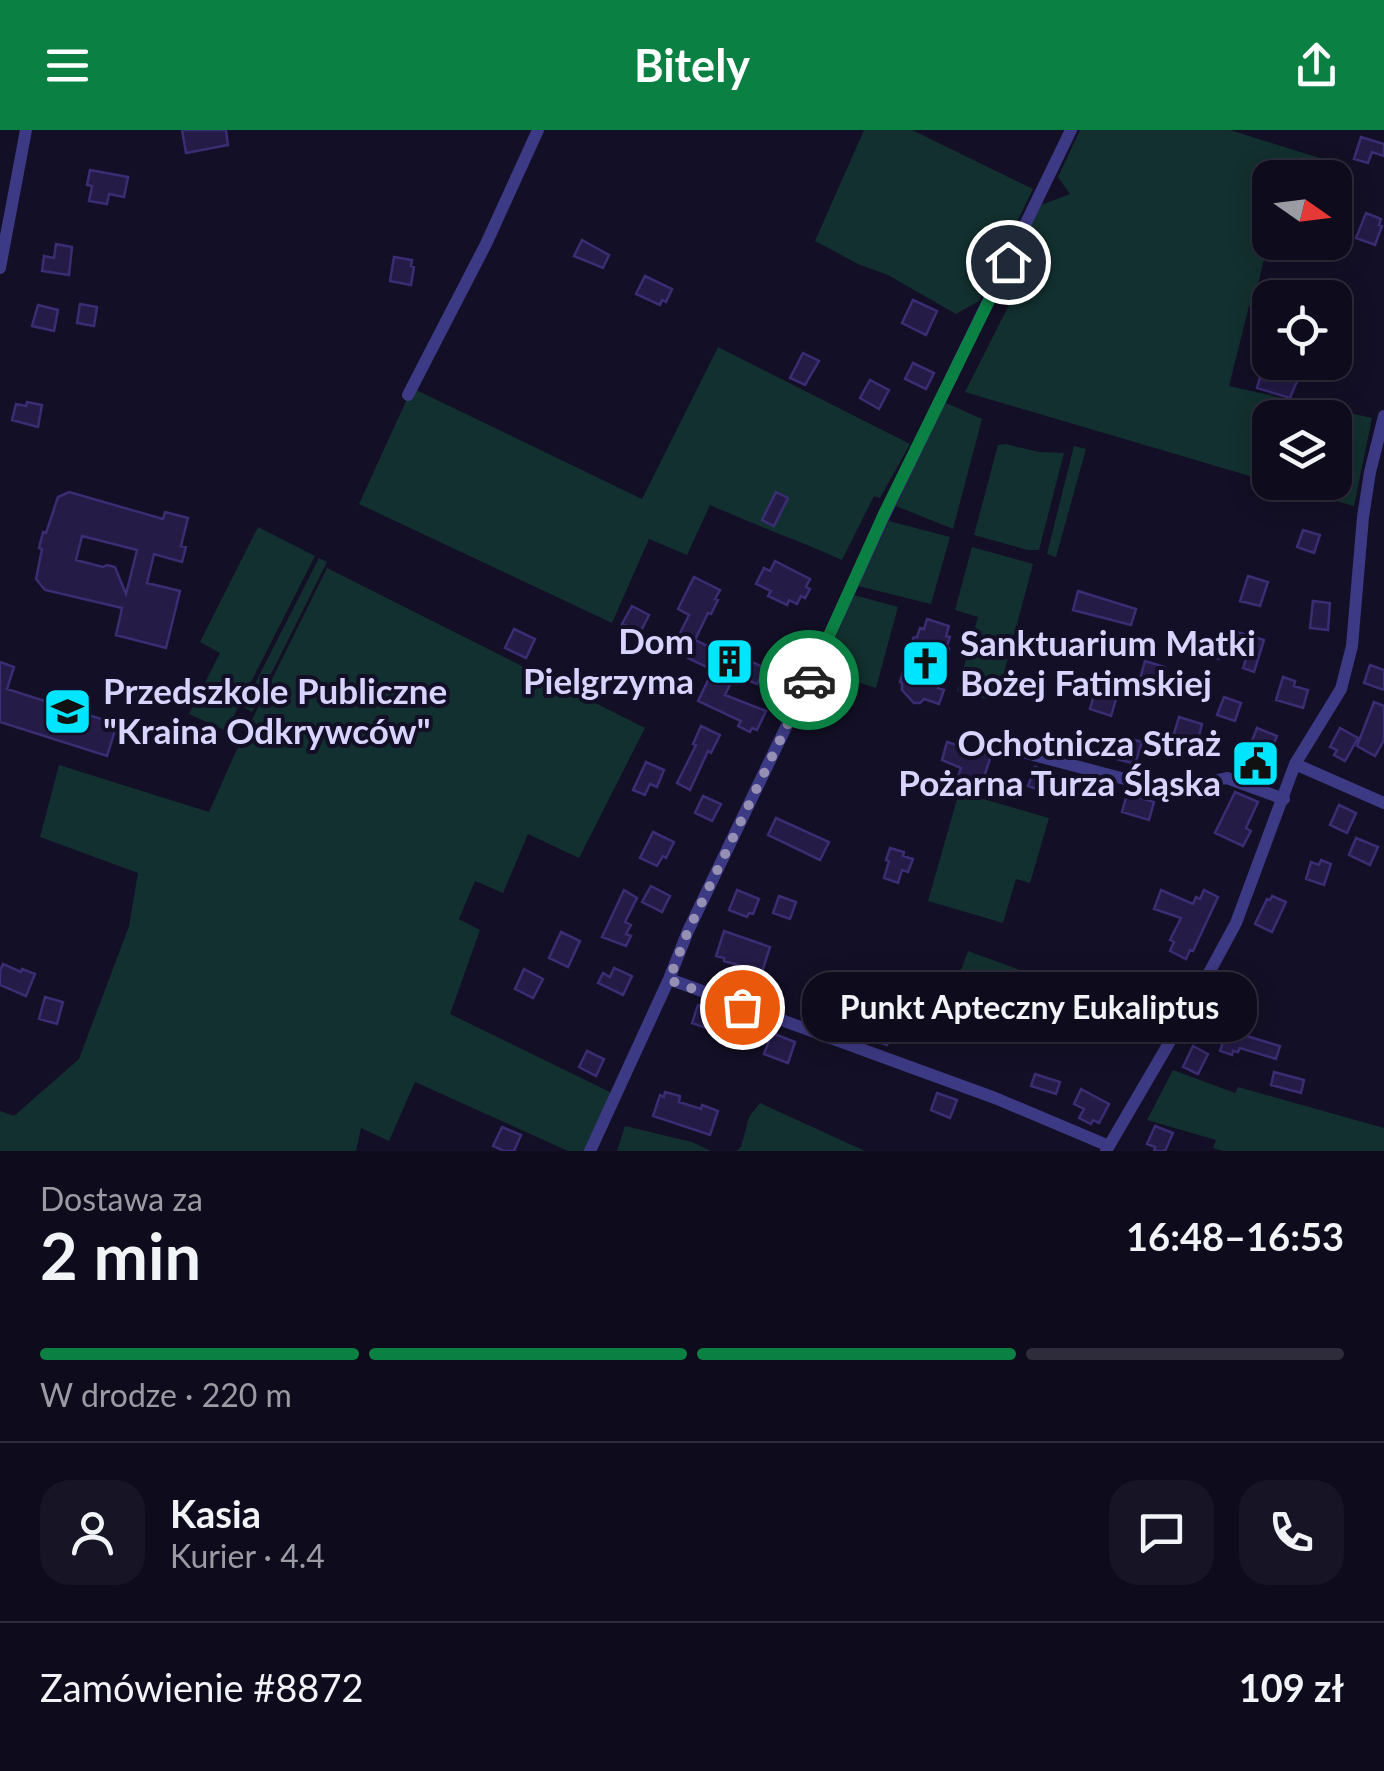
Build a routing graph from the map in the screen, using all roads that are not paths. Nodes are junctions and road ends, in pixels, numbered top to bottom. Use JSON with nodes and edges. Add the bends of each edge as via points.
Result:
{"nodes":[{"id":1,"x":26,"y":130,"type":"edge"},
{"id":2,"x":538,"y":130,"type":"edge"},
{"id":3,"x":1070,"y":130,"type":"edge"},
{"id":4,"x":0,"y":268,"type":"edge"},
{"id":5,"x":408,"y":395,"type":"dead end"},
{"id":6,"x":1384,"y":416,"type":"edge"},
{"id":7,"x":1008,"y":748,"type":"dead end"},
{"id":8,"x":1295,"y":764,"type":"junction"},
{"id":9,"x":1284,"y":798,"type":"junction"},
{"id":10,"x":1384,"y":803,"type":"edge"},
{"id":11,"x":669,"y":980,"type":"junction"},
{"id":12,"x":1108,"y":1149,"type":"edge"},
{"id":13,"x":590,"y":1151,"type":"edge"}],
"edges":[{"from":1,"to":4,"type":"street"},
{"from":2,"to":5,"type":"street"},
{"from":3,"to":11,"type":"street"},
{"from":6,"to":8,"type":"street","via":[[1363,517],[1348,666]]},
{"from":7,"to":9,"type":"street","via":[[1159,788],[1226,778]]},
{"from":8,"to":9,"type":"street"},
{"from":8,"to":10,"type":"street"},
{"from":9,"to":12,"type":"street","via":[[1236,923]]},
{"from":11,"to":12,"type":"street","via":[[995,1098]]},
{"from":11,"to":13,"type":"street"}]}
